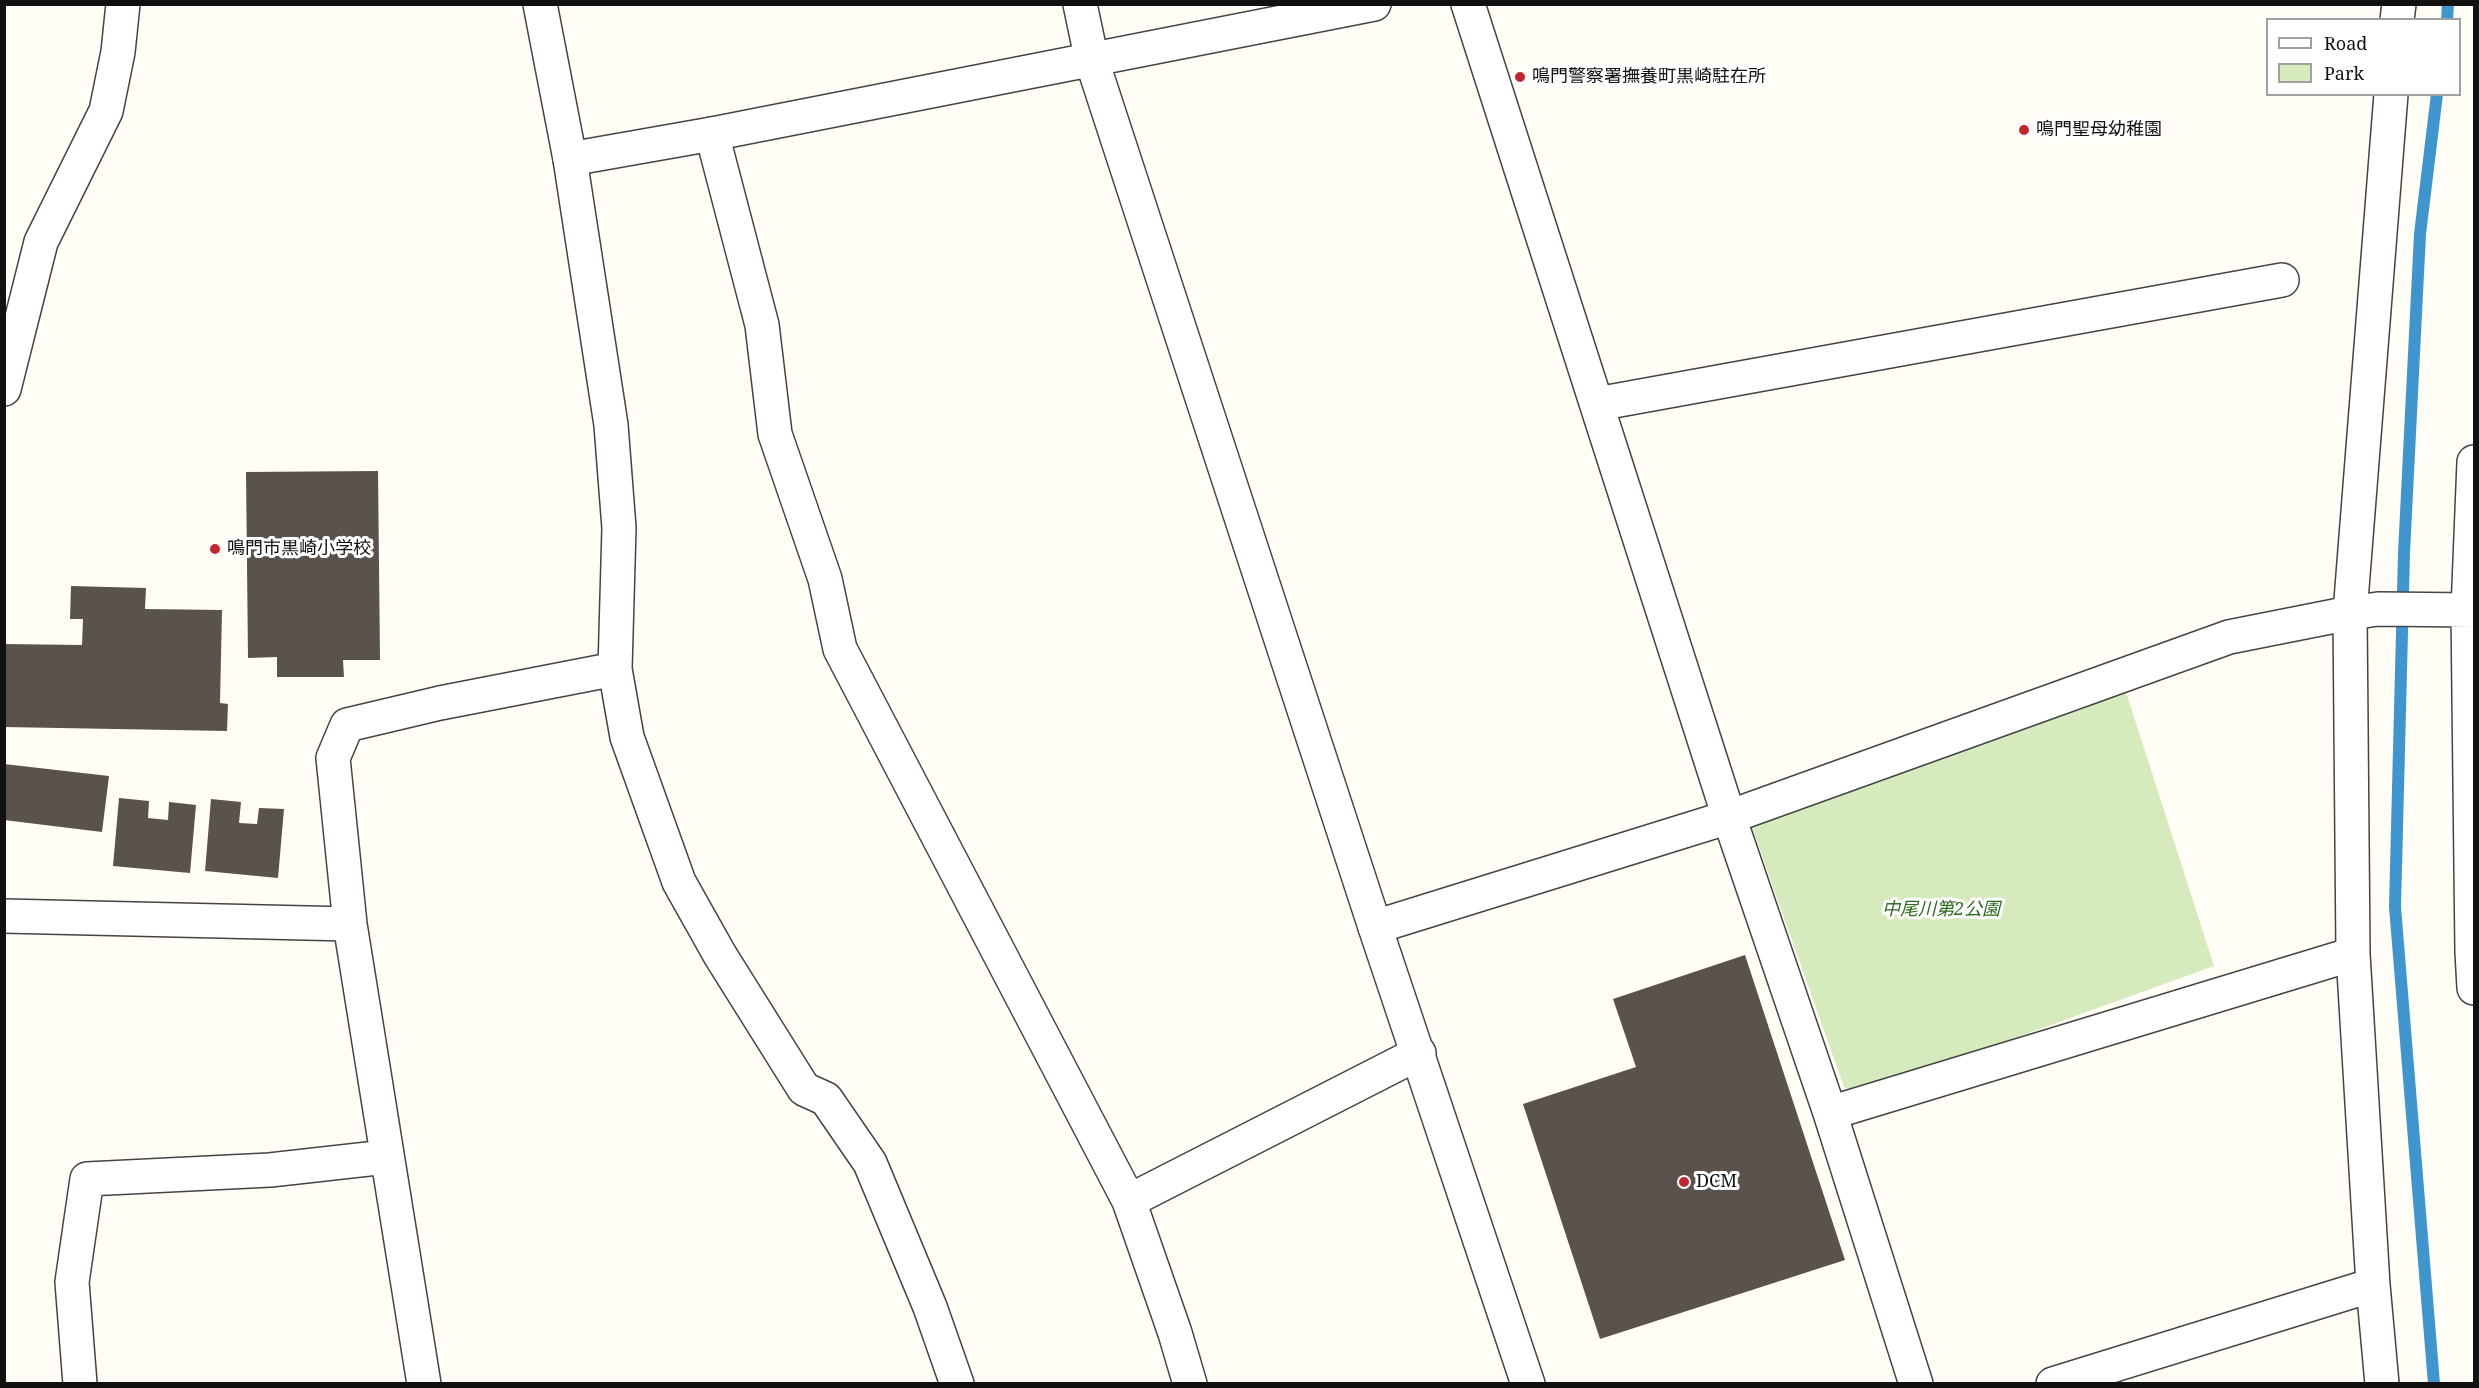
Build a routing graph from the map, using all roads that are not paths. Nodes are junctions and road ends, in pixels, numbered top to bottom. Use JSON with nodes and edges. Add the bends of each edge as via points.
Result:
{"nodes":[{"id":1,"x":123,"y":4,"type":"edge"},
{"id":2,"x":540,"y":4,"type":"edge"},
{"id":3,"x":1080,"y":4,"type":"edge"},
{"id":4,"x":1374,"y":4,"type":"edge"},
{"id":5,"x":1468,"y":4,"type":"edge"},
{"id":6,"x":1092,"y":61,"type":"junction"},
{"id":7,"x":2391,"y":96,"type":"edge"},
{"id":8,"x":712,"y":134,"type":"junction"},
{"id":9,"x":570,"y":159,"type":"junction"},
{"id":10,"x":2282,"y":279,"type":"dead end"},
{"id":11,"x":4,"y":389,"type":"edge"},
{"id":12,"x":1597,"y":404,"type":"junction"},
{"id":13,"x":2475,"y":462,"type":"edge"},
{"id":14,"x":2471,"y":610,"type":"edge"},
{"id":15,"x":2364,"y":611,"type":"junction"},
{"id":16,"x":615,"y":669,"type":"junction"},
{"id":17,"x":1730,"y":817,"type":"junction"},
{"id":18,"x":4,"y":916,"type":"edge"},
{"id":19,"x":350,"y":924,"type":"junction"},
{"id":20,"x":1375,"y":927,"type":"junction"},
{"id":21,"x":2473,"y":952,"type":"edge"},
{"id":22,"x":2353,"y":954,"type":"junction"},
{"id":23,"x":2475,"y":988,"type":"edge"},
{"id":24,"x":1419,"y":1053,"type":"junction"},
{"id":25,"x":1830,"y":1113,"type":"junction"},
{"id":26,"x":386,"y":1157,"type":"junction"},
{"id":27,"x":1129,"y":1201,"type":"junction"},
{"id":28,"x":2373,"y":1285,"type":"junction"},
{"id":29,"x":80,"y":1383,"type":"edge"},
{"id":30,"x":424,"y":1383,"type":"edge"},
{"id":31,"x":957,"y":1383,"type":"edge"},
{"id":32,"x":1190,"y":1383,"type":"edge"},
{"id":33,"x":1528,"y":1383,"type":"edge"},
{"id":34,"x":1916,"y":1383,"type":"edge"},
{"id":35,"x":2053,"y":1383,"type":"edge"},
{"id":36,"x":2382,"y":1383,"type":"edge"}],
"edges":[{"from":1,"to":11,"type":"street","via":[[106,111],[41,242]]},
{"from":2,"to":9,"type":"street"},
{"from":3,"to":6,"type":"street"},
{"from":4,"to":6,"type":"street"},
{"from":5,"to":12,"type":"street"},
{"from":6,"to":8,"type":"street"},
{"from":6,"to":20,"type":"street"},
{"from":7,"to":15,"type":"street"},
{"from":8,"to":9,"type":"street"},
{"from":8,"to":27,"type":"street","via":[[762,325],[775,434],[825,579],[840,649]]},
{"from":9,"to":16,"type":"street","via":[[611,425],[619,528]]},
{"from":10,"to":12,"type":"street"},
{"from":12,"to":17,"type":"street"},
{"from":13,"to":14,"type":"street"},
{"from":14,"to":15,"type":"street"},
{"from":14,"to":21,"type":"street"},
{"from":15,"to":17,"type":"street","via":[[2229,637]]},
{"from":15,"to":22,"type":"street"},
{"from":16,"to":19,"type":"street","via":[[347,725],[333,758]]},
{"from":16,"to":31,"type":"street","via":[[627,737],[679,882],[804,1089],[826,1099],[870,1163]]},
{"from":17,"to":20,"type":"street"},
{"from":17,"to":25,"type":"street"},
{"from":18,"to":19,"type":"street"},
{"from":19,"to":26,"type":"street"},
{"from":20,"to":24,"type":"street"},
{"from":21,"to":23,"type":"street"},
{"from":22,"to":25,"type":"street"},
{"from":22,"to":28,"type":"street"},
{"from":24,"to":27,"type":"street"},
{"from":24,"to":33,"type":"street"},
{"from":25,"to":34,"type":"street"},
{"from":26,"to":29,"type":"street","via":[[270,1170],[87,1179],[72,1282]]},
{"from":26,"to":30,"type":"street"},
{"from":27,"to":32,"type":"street"},
{"from":28,"to":35,"type":"street"},
{"from":28,"to":36,"type":"street"}]}
